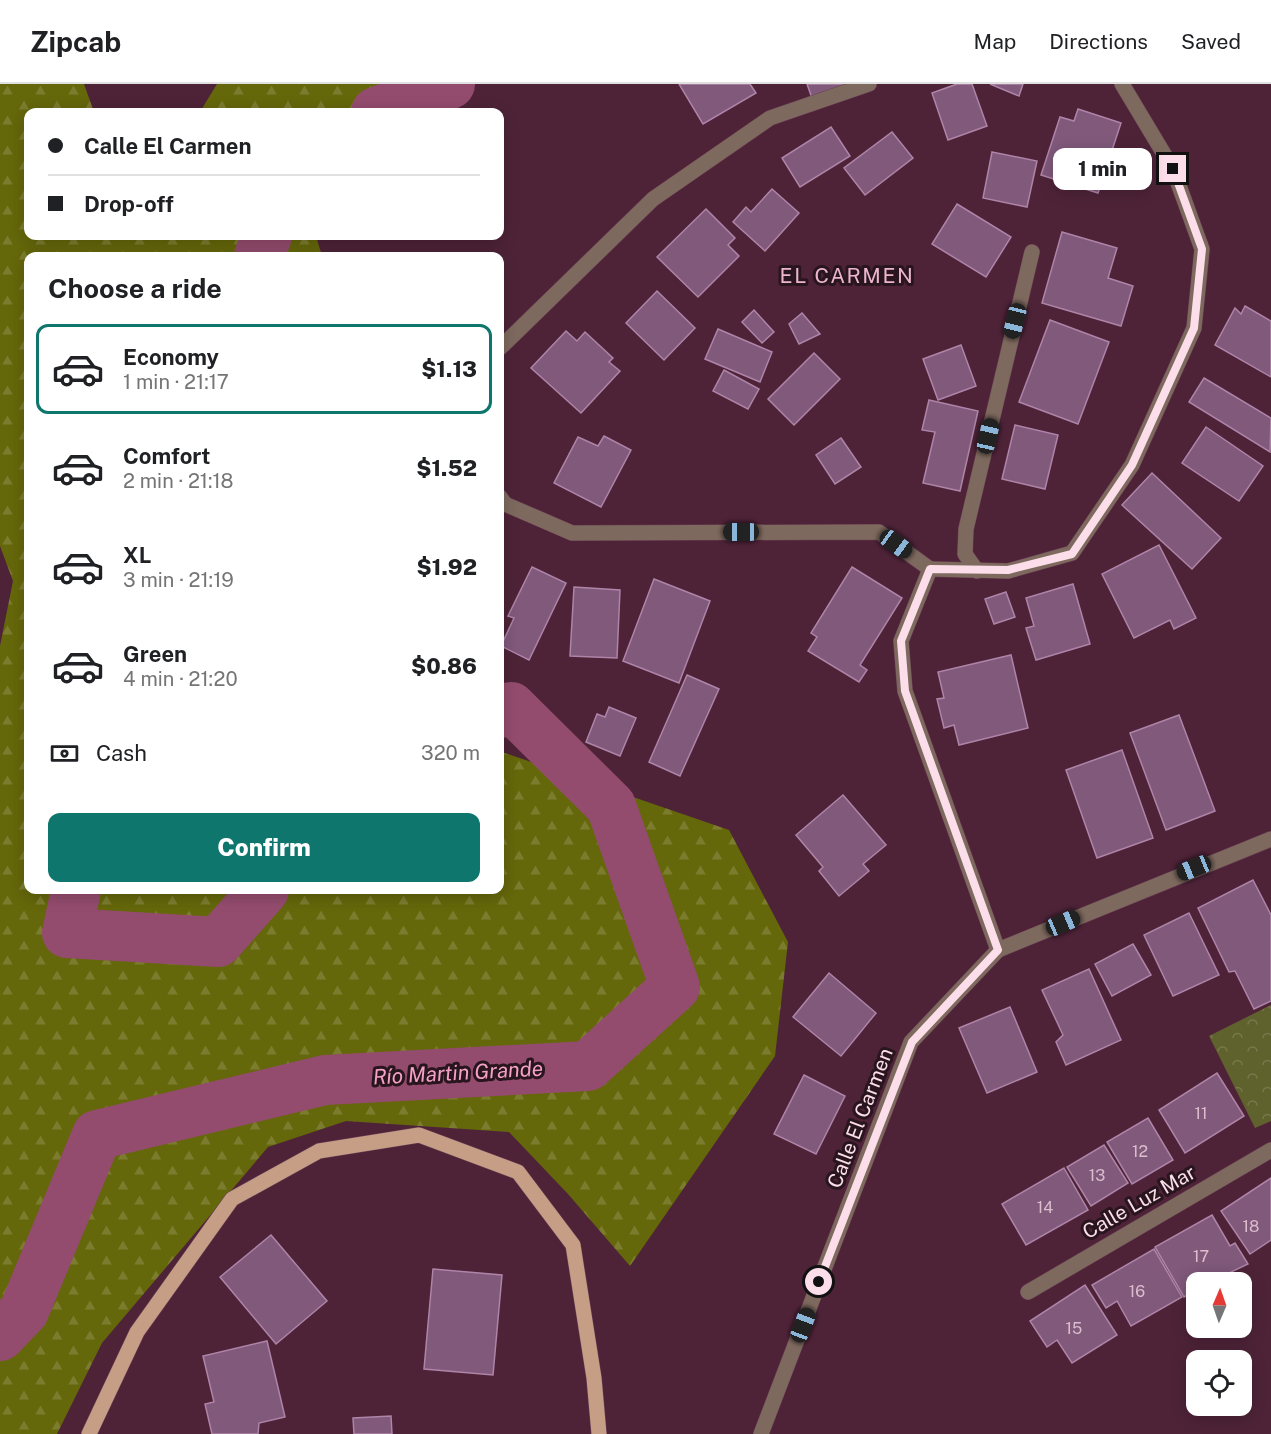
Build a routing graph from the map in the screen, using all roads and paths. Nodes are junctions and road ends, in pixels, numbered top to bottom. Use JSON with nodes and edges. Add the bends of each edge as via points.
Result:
{"nodes":[{"id":1,"x":868,"y":84,"type":"edge"},
{"id":2,"x":1122,"y":84,"type":"edge"},
{"id":3,"x":1032,"y":252,"type":"dead end"},
{"id":4,"x":504,"y":344,"type":"edge"},
{"id":5,"x":504,"y":503,"type":"edge"},
{"id":6,"x":930,"y":569,"type":"junction"},
{"id":7,"x":977,"y":571,"type":"junction"},
{"id":8,"x":1271,"y":838,"type":"edge"},
{"id":9,"x":998,"y":950,"type":"junction"},
{"id":10,"x":1271,"y":1150,"type":"edge"},
{"id":11,"x":1028,"y":1292,"type":"dead end"},
{"id":12,"x":89,"y":1434,"type":"edge"},
{"id":13,"x":599,"y":1434,"type":"edge"},
{"id":14,"x":761,"y":1434,"type":"edge"}],
"edges":[{"from":1,"to":4,"type":"street","via":[[770,118],[653,199]]},
{"from":2,"to":7,"type":"street","via":[[1173,169],[1202,249],[1194,328],[1132,465],[1072,554],[1008,570]]},
{"from":3,"to":7,"type":"street","via":[[966,529],[965,554]]},
{"from":5,"to":6,"type":"street","via":[[572,533],[879,532]]},
{"from":6,"to":7,"type":"street"},
{"from":6,"to":9,"type":"street","via":[[901,641],[905,691]]},
{"from":8,"to":9,"type":"street","name":"Calle El Carmen"},
{"from":9,"to":14,"type":"street","name":"Calle El Carmen","via":[[912,1042]]},
{"from":10,"to":11,"type":"street","name":"Calle Luz Mar"},
{"from":12,"to":13,"type":"main road","via":[[137,1332],[232,1199],[319,1151],[419,1135],[518,1172],[573,1245]]}]}
